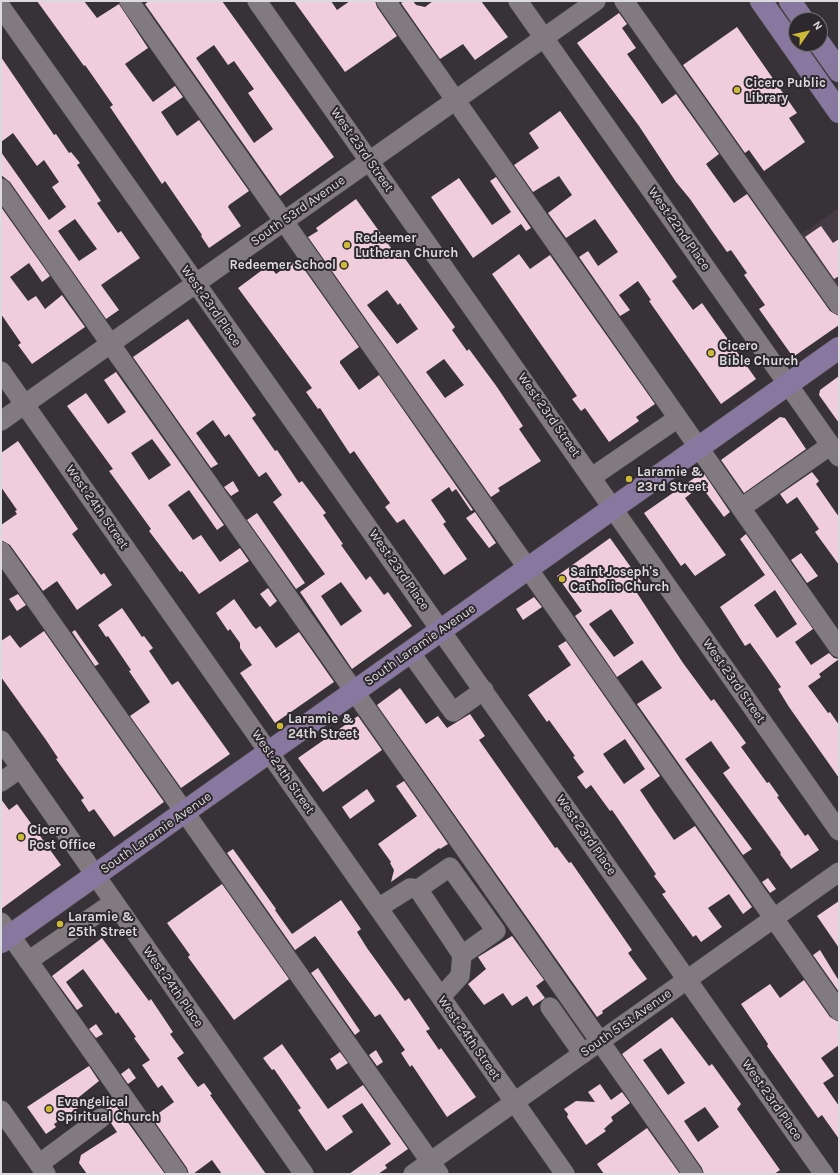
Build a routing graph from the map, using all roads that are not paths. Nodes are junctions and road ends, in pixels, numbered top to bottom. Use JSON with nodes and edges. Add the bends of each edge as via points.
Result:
{"nodes":[{"id":1,"x":129,"y":1,"type":"edge"},
{"id":2,"x":257,"y":1,"type":"edge"},
{"id":3,"x":386,"y":1,"type":"edge"},
{"id":4,"x":518,"y":1,"type":"edge"},
{"id":5,"x":596,"y":1,"type":"edge"},
{"id":6,"x":624,"y":1,"type":"edge"},
{"id":7,"x":761,"y":1,"type":"edge"},
{"id":8,"x":790,"y":1,"type":"edge"},
{"id":9,"x":1,"y":7,"type":"edge"},
{"id":10,"x":798,"y":12,"type":"edge"},
{"id":11,"x":544,"y":37,"type":"junction"},
{"id":12,"x":826,"y":52,"type":"edge"},
{"id":13,"x":839,"y":71,"type":"edge"},
{"id":14,"x":455,"y":100,"type":"junction"},
{"id":15,"x":839,"y":112,"type":"edge"},
{"id":16,"x":369,"y":161,"type":"junction"},
{"id":17,"x":1,"y":188,"type":"edge"},
{"id":18,"x":284,"y":222,"type":"junction"},
{"id":19,"x":195,"y":284,"type":"junction"},
{"id":20,"x":839,"y":305,"type":"edge"},
{"id":21,"x":110,"y":344,"type":"junction"},
{"id":22,"x":839,"y":348,"type":"edge"},
{"id":23,"x":1,"y":371,"type":"edge"},
{"id":24,"x":788,"y":384,"type":"junction"},
{"id":25,"x":25,"y":405,"type":"junction"},
{"id":26,"x":678,"y":418,"type":"junction"},
{"id":27,"x":1,"y":421,"type":"edge"},
{"id":28,"x":699,"y":448,"type":"junction"},
{"id":29,"x":835,"y":451,"type":"edge"},
{"id":30,"x":592,"y":477,"type":"junction"},
{"id":31,"x":614,"y":508,"type":"junction"},
{"id":32,"x":741,"y":508,"type":"junction"},
{"id":33,"x":1,"y":551,"type":"edge"},
{"id":34,"x":528,"y":569,"type":"junction"},
{"id":35,"x":442,"y":630,"type":"junction"},
{"id":36,"x":839,"y":648,"type":"edge"},
{"id":37,"x":410,"y":652,"type":"junction"},
{"id":38,"x":484,"y":690,"type":"junction"},
{"id":39,"x":354,"y":692,"type":"junction"},
{"id":40,"x":1,"y":740,"type":"edge"},
{"id":41,"x":269,"y":752,"type":"junction"},
{"id":42,"x":21,"y":768,"type":"junction"},
{"id":43,"x":1,"y":782,"type":"edge"},
{"id":44,"x":184,"y":812,"type":"junction"},
{"id":45,"x":839,"y":831,"type":"edge"},
{"id":46,"x":839,"y":872,"type":"edge"},
{"id":47,"x":95,"y":876,"type":"junction"},
{"id":48,"x":418,"y":889,"type":"junction"},
{"id":49,"x":114,"y":902,"type":"junction"},
{"id":50,"x":378,"y":908,"type":"junction"},
{"id":51,"x":774,"y":918,"type":"junction"},
{"id":52,"x":4,"y":933,"type":"edge"},
{"id":53,"x":462,"y":955,"type":"junction"},
{"id":54,"x":28,"y":961,"type":"junction"},
{"id":55,"x":687,"y":980,"type":"junction"},
{"id":56,"x":441,"y":997,"type":"junction"},
{"id":57,"x":550,"y":1007,"type":"dead end"},
{"id":58,"x":839,"y":1011,"type":"edge"},
{"id":59,"x":600,"y":1042,"type":"junction"},
{"id":60,"x":583,"y":1054,"type":"junction"},
{"id":61,"x":514,"y":1102,"type":"junction"},
{"id":62,"x":2,"y":1114,"type":"edge"},
{"id":63,"x":101,"y":1118,"type":"dead end"},
{"id":64,"x":434,"y":1168,"type":"edge"},
{"id":65,"x":42,"y":1169,"type":"edge"},
{"id":66,"x":178,"y":1174,"type":"edge"},
{"id":67,"x":304,"y":1174,"type":"edge"},
{"id":68,"x":413,"y":1174,"type":"edge"},
{"id":69,"x":565,"y":1174,"type":"edge"},
{"id":70,"x":693,"y":1174,"type":"edge"},
{"id":71,"x":824,"y":1174,"type":"edge"}],
"edges":[{"from":1,"to":18,"type":"street"},
{"from":2,"to":16,"type":"street","name":"West 23rd Street"},
{"from":3,"to":14,"type":"street"},
{"from":4,"to":11,"type":"street","name":"West 22nd Place"},
{"from":5,"to":11,"type":"street","name":"South 53rd Avenue"},
{"from":6,"to":20,"type":"street"},
{"from":7,"to":15,"type":"main road"},
{"from":8,"to":10,"type":"main road"},
{"from":9,"to":19,"type":"street","name":"West 23rd Place"},
{"from":11,"to":14,"type":"street","name":"South 53rd Avenue"},
{"from":11,"to":24,"type":"street","name":"West 22nd Place"},
{"from":12,"to":13,"type":"main road"},
{"from":14,"to":16,"type":"street","name":"South 53rd Avenue"},
{"from":14,"to":26,"type":"street"},
{"from":16,"to":18,"type":"street","name":"South 53rd Avenue"},
{"from":16,"to":30,"type":"street","name":"West 23rd Street"},
{"from":17,"to":21,"type":"street"},
{"from":18,"to":19,"type":"street","name":"South 53rd Avenue"},
{"from":18,"to":34,"type":"street"},
{"from":19,"to":21,"type":"street","name":"South 53rd Avenue"},
{"from":19,"to":35,"type":"street","name":"West 23rd Place"},
{"from":21,"to":25,"type":"street","name":"South 53rd Avenue"},
{"from":21,"to":39,"type":"street"},
{"from":22,"to":24,"type":"main road","name":"South Laramie Avenue"},
{"from":23,"to":25,"type":"street","name":"West 24th Street"},
{"from":24,"to":28,"type":"main road","name":"South Laramie Avenue"},
{"from":24,"to":29,"type":"street","name":"West 22nd Place"},
{"from":25,"to":27,"type":"street","name":"South 53rd Avenue"},
{"from":25,"to":41,"type":"street","name":"West 24th Street"},
{"from":26,"to":28,"type":"street"},
{"from":26,"to":30,"type":"street"},
{"from":28,"to":31,"type":"main road","name":"South Laramie Avenue"},
{"from":28,"to":32,"type":"street"},
{"from":29,"to":32,"type":"street"},
{"from":30,"to":31,"type":"street","name":"West 23rd Street"},
{"from":31,"to":34,"type":"main road","name":"South Laramie Avenue"},
{"from":31,"to":45,"type":"street","name":"West 23rd Street"},
{"from":32,"to":36,"type":"street"},
{"from":33,"to":44,"type":"street"},
{"from":34,"to":35,"type":"main road","name":"South Laramie Avenue"},
{"from":34,"to":51,"type":"street"},
{"from":35,"to":37,"type":"main road","name":"South Laramie Avenue"},
{"from":35,"to":38,"type":"street","name":"West 23rd Place"},
{"from":37,"to":38,"type":"street","via":[[453,712]]},
{"from":37,"to":39,"type":"main road","name":"South Laramie Avenue"},
{"from":38,"to":55,"type":"street","name":"West 23rd Place"},
{"from":39,"to":41,"type":"main road","name":"South Laramie Avenue"},
{"from":39,"to":59,"type":"street"},
{"from":40,"to":42,"type":"street","name":"West 24th Place"},
{"from":41,"to":44,"type":"main road","name":"South Laramie Avenue"},
{"from":41,"to":50,"type":"street","name":"West 24th Street"},
{"from":42,"to":43,"type":"street"},
{"from":42,"to":47,"type":"street","name":"West 24th Place"},
{"from":44,"to":47,"type":"main road","name":"South Laramie Avenue"},
{"from":44,"to":64,"type":"street"},
{"from":46,"to":51,"type":"street","name":"South 51st Avenue"},
{"from":47,"to":49,"type":"street","name":"West 24th Place"},
{"from":47,"to":52,"type":"main road","name":"South Laramie Avenue"},
{"from":48,"to":50,"type":"street","via":[[410,888]]},
{"from":48,"to":53,"type":"street"},
{"from":48,"to":53,"type":"street","via":[[450,867],[496,931]]},
{"from":49,"to":54,"type":"street"},
{"from":49,"to":67,"type":"street","name":"West 24th Place"},
{"from":50,"to":56,"type":"street","name":"West 24th Street"},
{"from":51,"to":55,"type":"street","name":"South 51st Avenue"},
{"from":51,"to":58,"type":"street"},
{"from":52,"to":54,"type":"street"},
{"from":53,"to":56,"type":"street","via":[[460,976]]},
{"from":54,"to":66,"type":"street"},
{"from":55,"to":59,"type":"street","name":"South 51st Avenue"},
{"from":55,"to":71,"type":"street","name":"West 23rd Place"},
{"from":56,"to":61,"type":"street","name":"West 24th Street"},
{"from":57,"to":60,"type":"street"},
{"from":59,"to":60,"type":"street","name":"South 51st Avenue"},
{"from":59,"to":70,"type":"street"},
{"from":60,"to":61,"type":"street","name":"South 51st Avenue"},
{"from":61,"to":64,"type":"street","name":"South 51st Avenue"},
{"from":61,"to":69,"type":"street","name":"West 24th Street"},
{"from":62,"to":65,"type":"street"},
{"from":63,"to":65,"type":"street"},
{"from":64,"to":68,"type":"street","name":"South 51st Avenue"}]}
